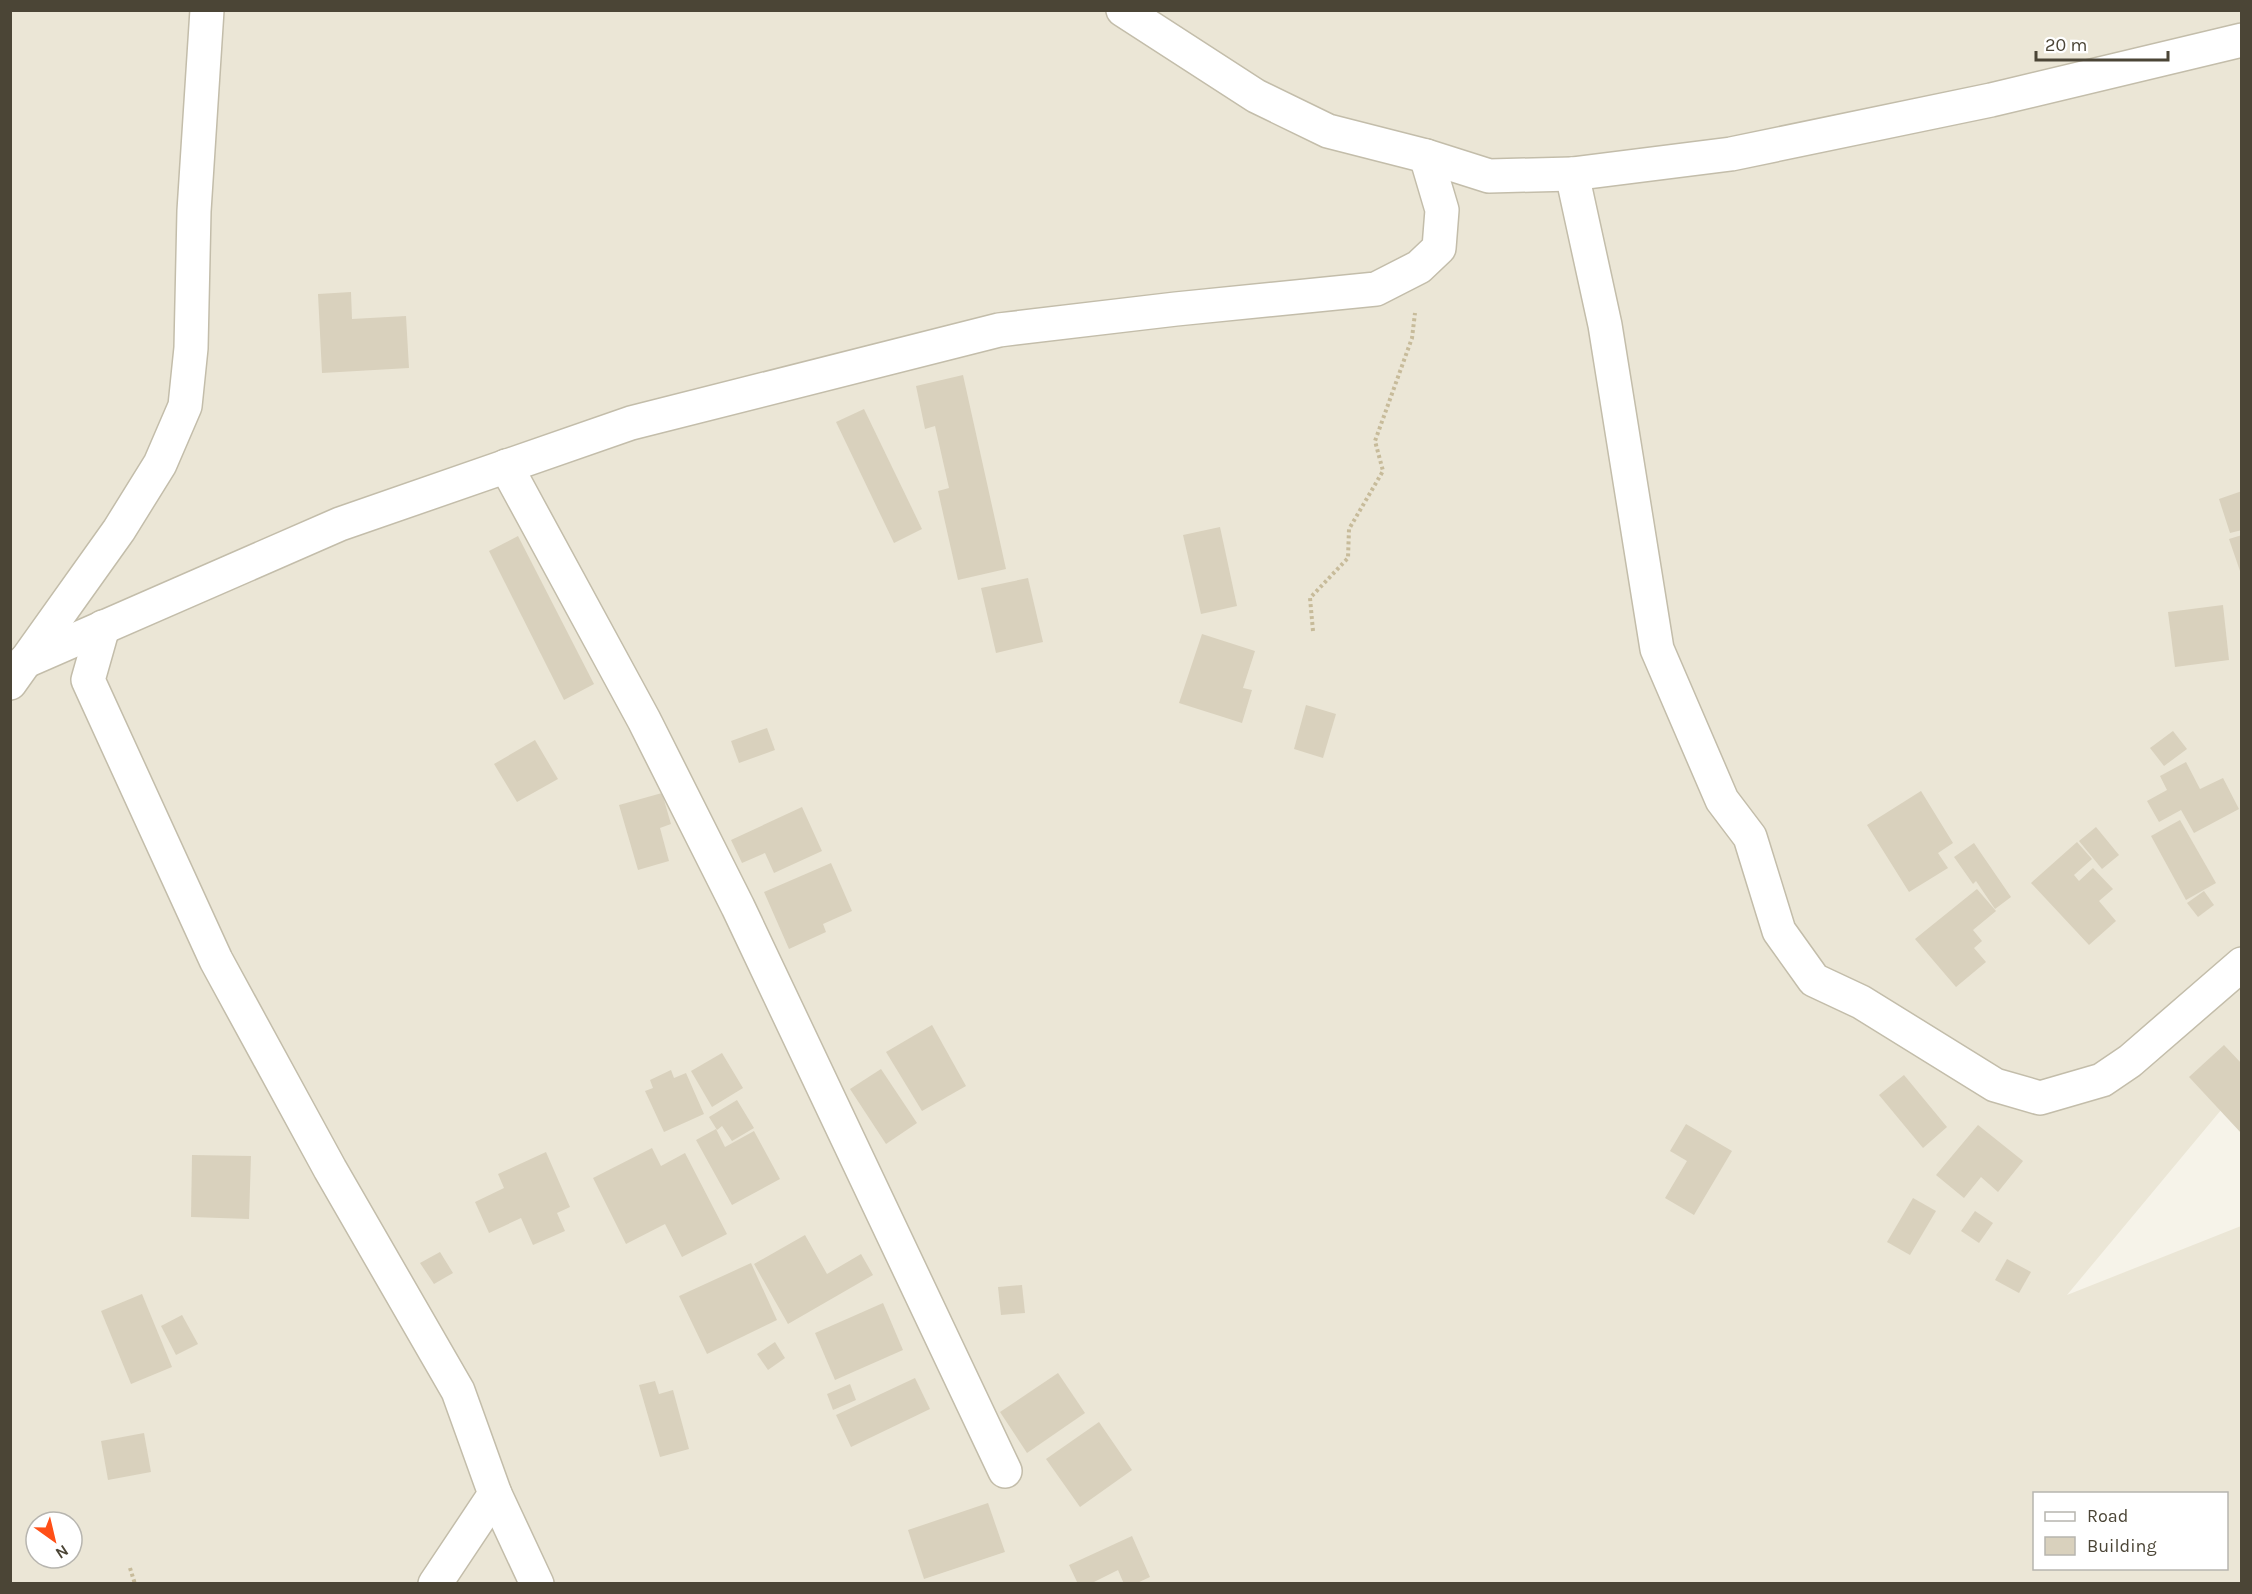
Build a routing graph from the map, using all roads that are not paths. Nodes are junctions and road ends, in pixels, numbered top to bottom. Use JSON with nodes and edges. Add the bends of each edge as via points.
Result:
{"nodes":[{"id":1,"x":207,"y":10,"type":"edge"},
{"id":2,"x":1123,"y":10,"type":"edge"},
{"id":3,"x":2241,"y":40,"type":"edge"},
{"id":4,"x":1425,"y":156,"type":"junction"},
{"id":5,"x":1572,"y":174,"type":"junction"},
{"id":6,"x":506,"y":466,"type":"junction"},
{"id":7,"x":103,"y":627,"type":"junction"},
{"id":8,"x":17,"y":672,"type":"edge"},
{"id":9,"x":2241,"y":964,"type":"edge"},
{"id":10,"x":1005,"y":1471,"type":"dead end"},
{"id":11,"x":495,"y":1494,"type":"junction"},
{"id":12,"x":435,"y":1584,"type":"edge"},
{"id":13,"x":537,"y":1584,"type":"edge"}],
"edges":[{"from":1,"to":8,"type":"street","via":[[185,406],[160,464],[119,530]]},
{"from":2,"to":4,"type":"street","via":[[1256,96],[1328,131]]},
{"from":3,"to":5,"type":"street","via":[[1991,100],[1731,154]]},
{"from":4,"to":5,"type":"street","via":[[1489,176]]},
{"from":4,"to":6,"type":"street","via":[[1442,210],[1438,248],[1419,267],[1376,289],[999,330],[631,423]]},
{"from":5,"to":9,"type":"street","via":[[1605,325],[1657,649],[1722,800],[1750,837],[1779,931],[1814,980],[1861,1002],[1995,1085],[2040,1098],[2102,1080],[2130,1061]]},
{"from":6,"to":7,"type":"street","via":[[340,524]]},
{"from":6,"to":10,"type":"street","via":[[644,720],[738,907]]},
{"from":7,"to":8,"type":"street"},
{"from":7,"to":11,"type":"street","via":[[88,680],[216,960],[458,1391]]},
{"from":11,"to":12,"type":"street"},
{"from":11,"to":13,"type":"street"}]}
